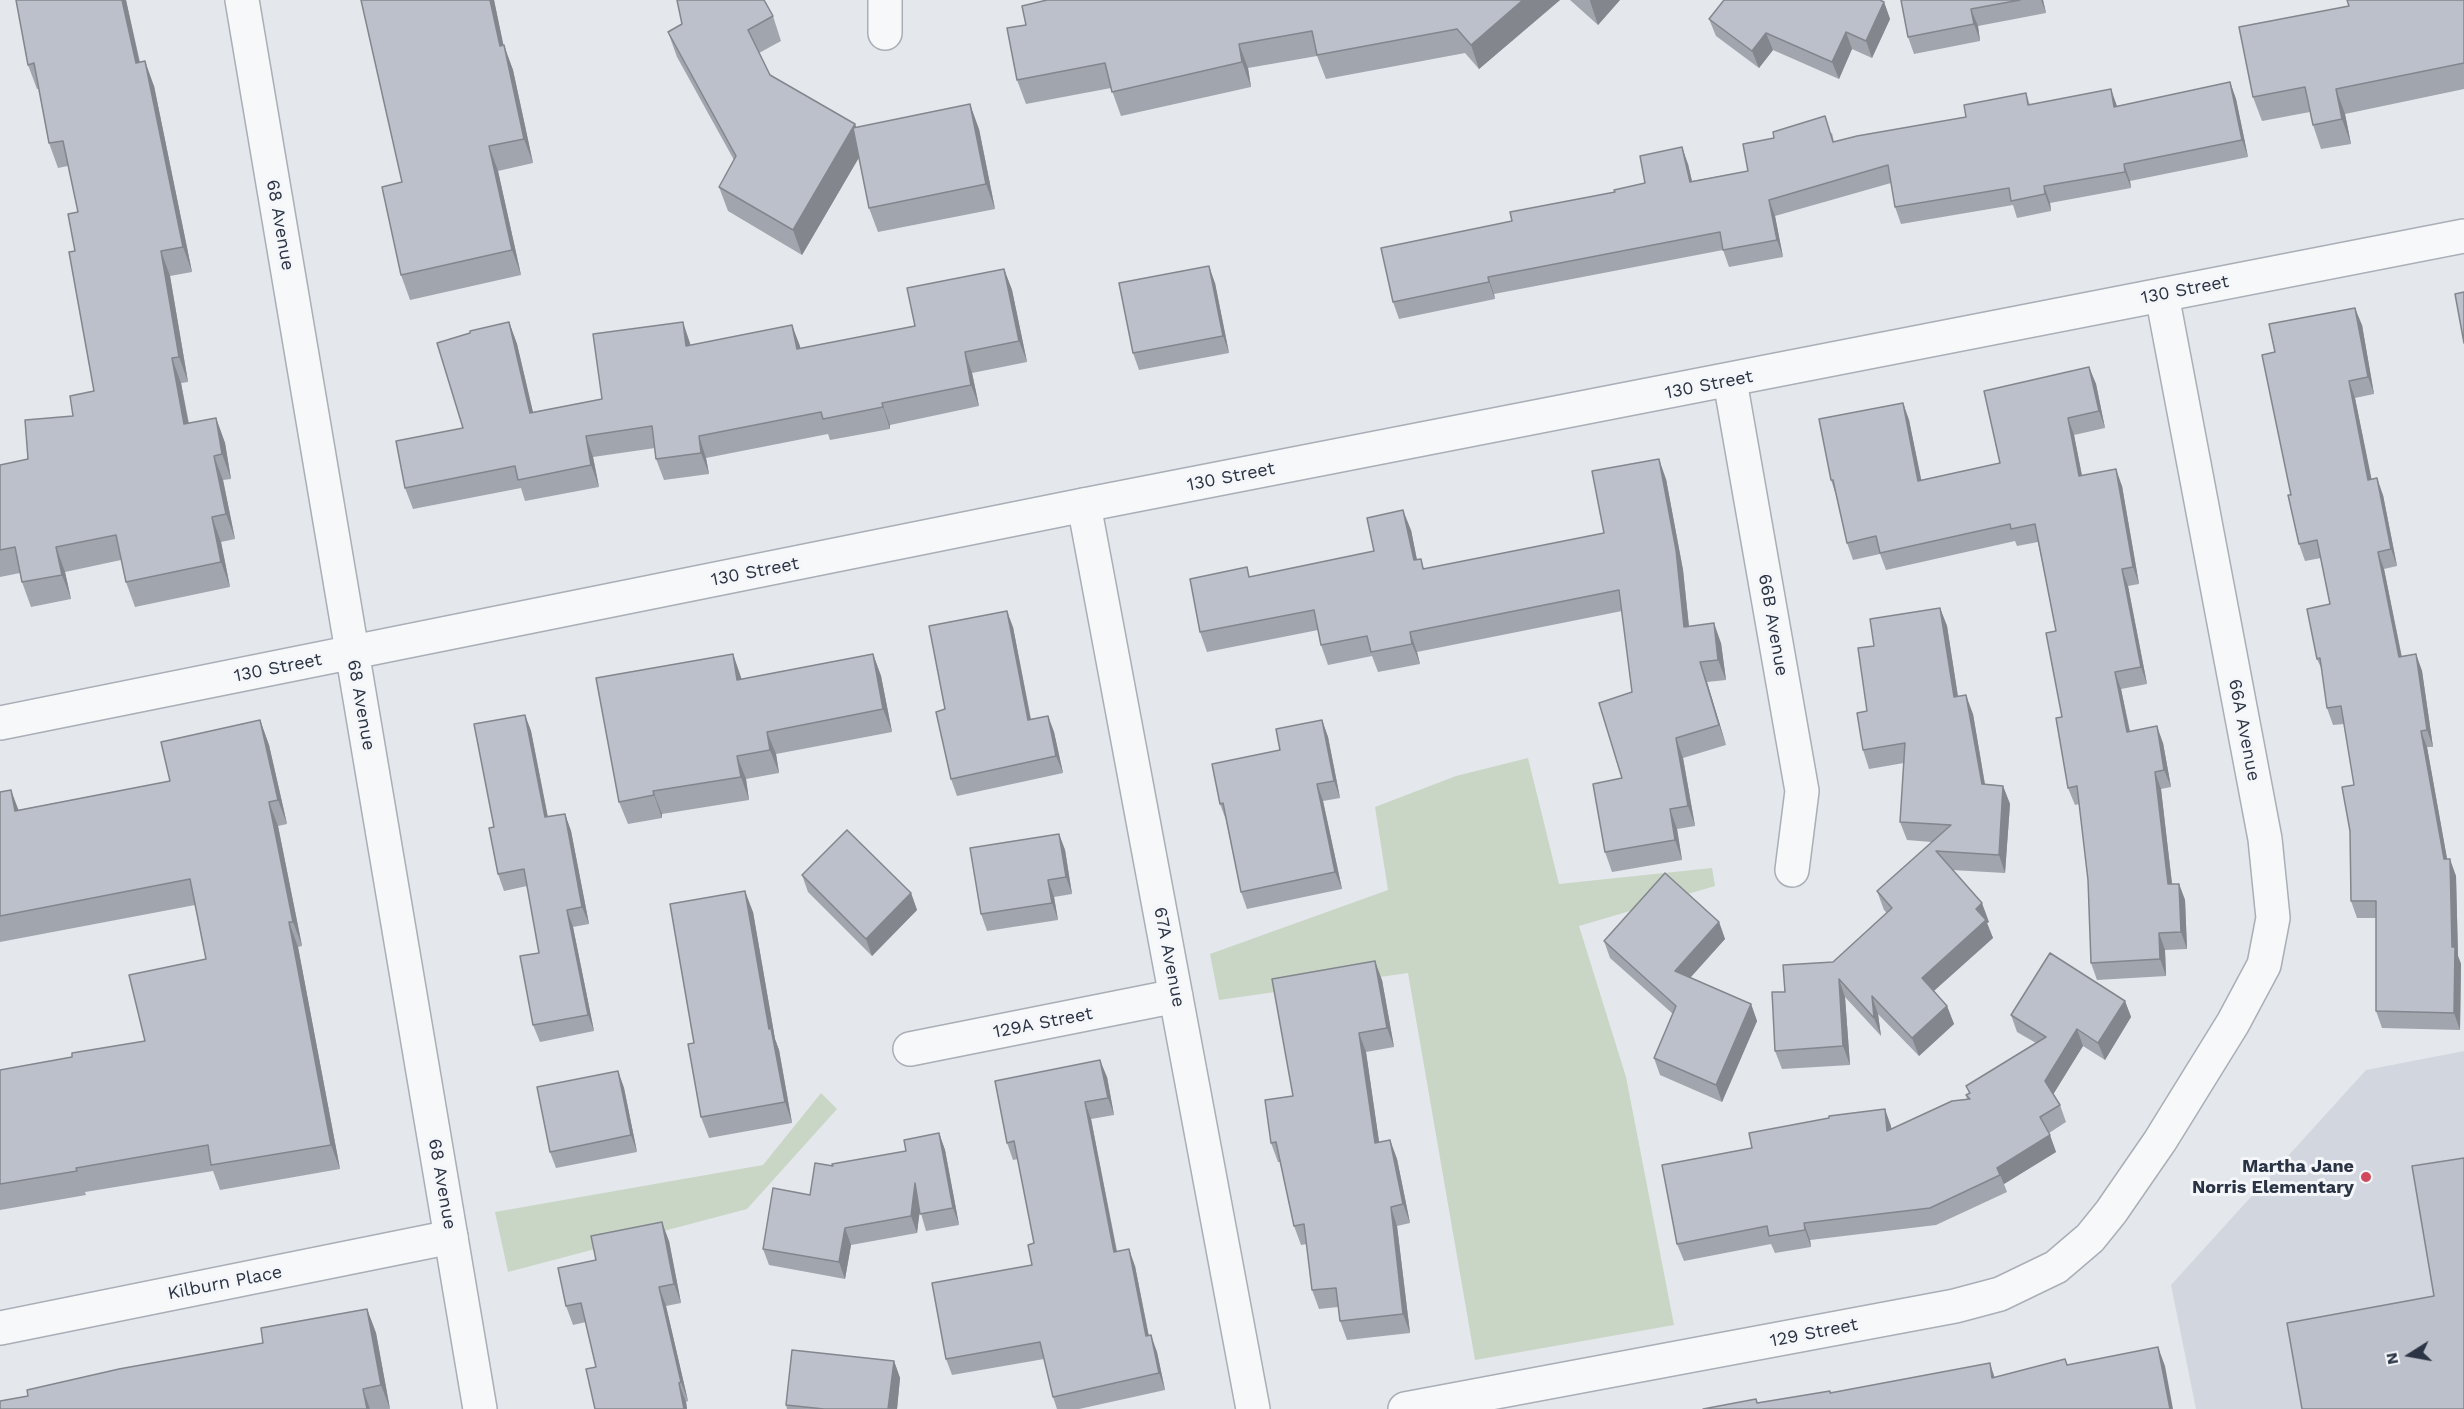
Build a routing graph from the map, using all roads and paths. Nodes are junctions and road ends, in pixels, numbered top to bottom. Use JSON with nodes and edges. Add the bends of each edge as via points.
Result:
{"nodes":[{"id":1,"x":242,"y":0,"type":"edge"},
{"id":2,"x":885,"y":0,"type":"edge"},
{"id":3,"x":885,"y":33,"type":"dead end"},
{"id":4,"x":2464,"y":236,"type":"edge"},
{"id":5,"x":2162,"y":295,"type":"junction"},
{"id":6,"x":1730,"y":381,"type":"junction"},
{"id":7,"x":1084,"y":505,"type":"junction"},
{"id":8,"x":352,"y":653,"type":"junction"},
{"id":9,"x":0,"y":723,"type":"edge"},
{"id":10,"x":1792,"y":870,"type":"dead end"},
{"id":11,"x":1176,"y":996,"type":"junction"},
{"id":12,"x":910,"y":1049,"type":"dead end"},
{"id":13,"x":2160,"y":1141,"type":"joint"},
{"id":14,"x":451,"y":1237,"type":"junction"},
{"id":15,"x":0,"y":1328,"type":"edge"},
{"id":16,"x":480,"y":1409,"type":"edge"},
{"id":17,"x":1253,"y":1409,"type":"edge"},
{"id":18,"x":1405,"y":1409,"type":"edge"}],
"edges":[{"from":1,"to":8,"type":"street","name":"68 Avenue"},
{"from":2,"to":3,"type":"street"},
{"from":4,"to":5,"type":"street","name":"130 Street"},
{"from":5,"to":6,"type":"street","name":"130 Street"},
{"from":5,"to":13,"type":"street","name":"66A Avenue","via":[[2265,839],[2273,918],[2264,964],[2251,990]]},
{"from":6,"to":7,"type":"street","name":"130 Street"},
{"from":6,"to":10,"type":"street","name":"66B Avenue","via":[[1802,790]]},
{"from":7,"to":8,"type":"street","name":"130 Street"},
{"from":7,"to":11,"type":"street","name":"67A Avenue"},
{"from":8,"to":9,"type":"street","name":"130 Street"},
{"from":8,"to":14,"type":"street","name":"68 Avenue"},
{"from":11,"to":12,"type":"street","name":"129A Street"},
{"from":11,"to":17,"type":"street","name":"67A Avenue"},
{"from":13,"to":18,"type":"street","name":"129 Street","via":[[2090,1238],[2056,1267],[2000,1294],[1946,1308]]},
{"from":14,"to":15,"type":"street","name":"Kilburn Place"},
{"from":14,"to":16,"type":"street","name":"68 Avenue"}]}
